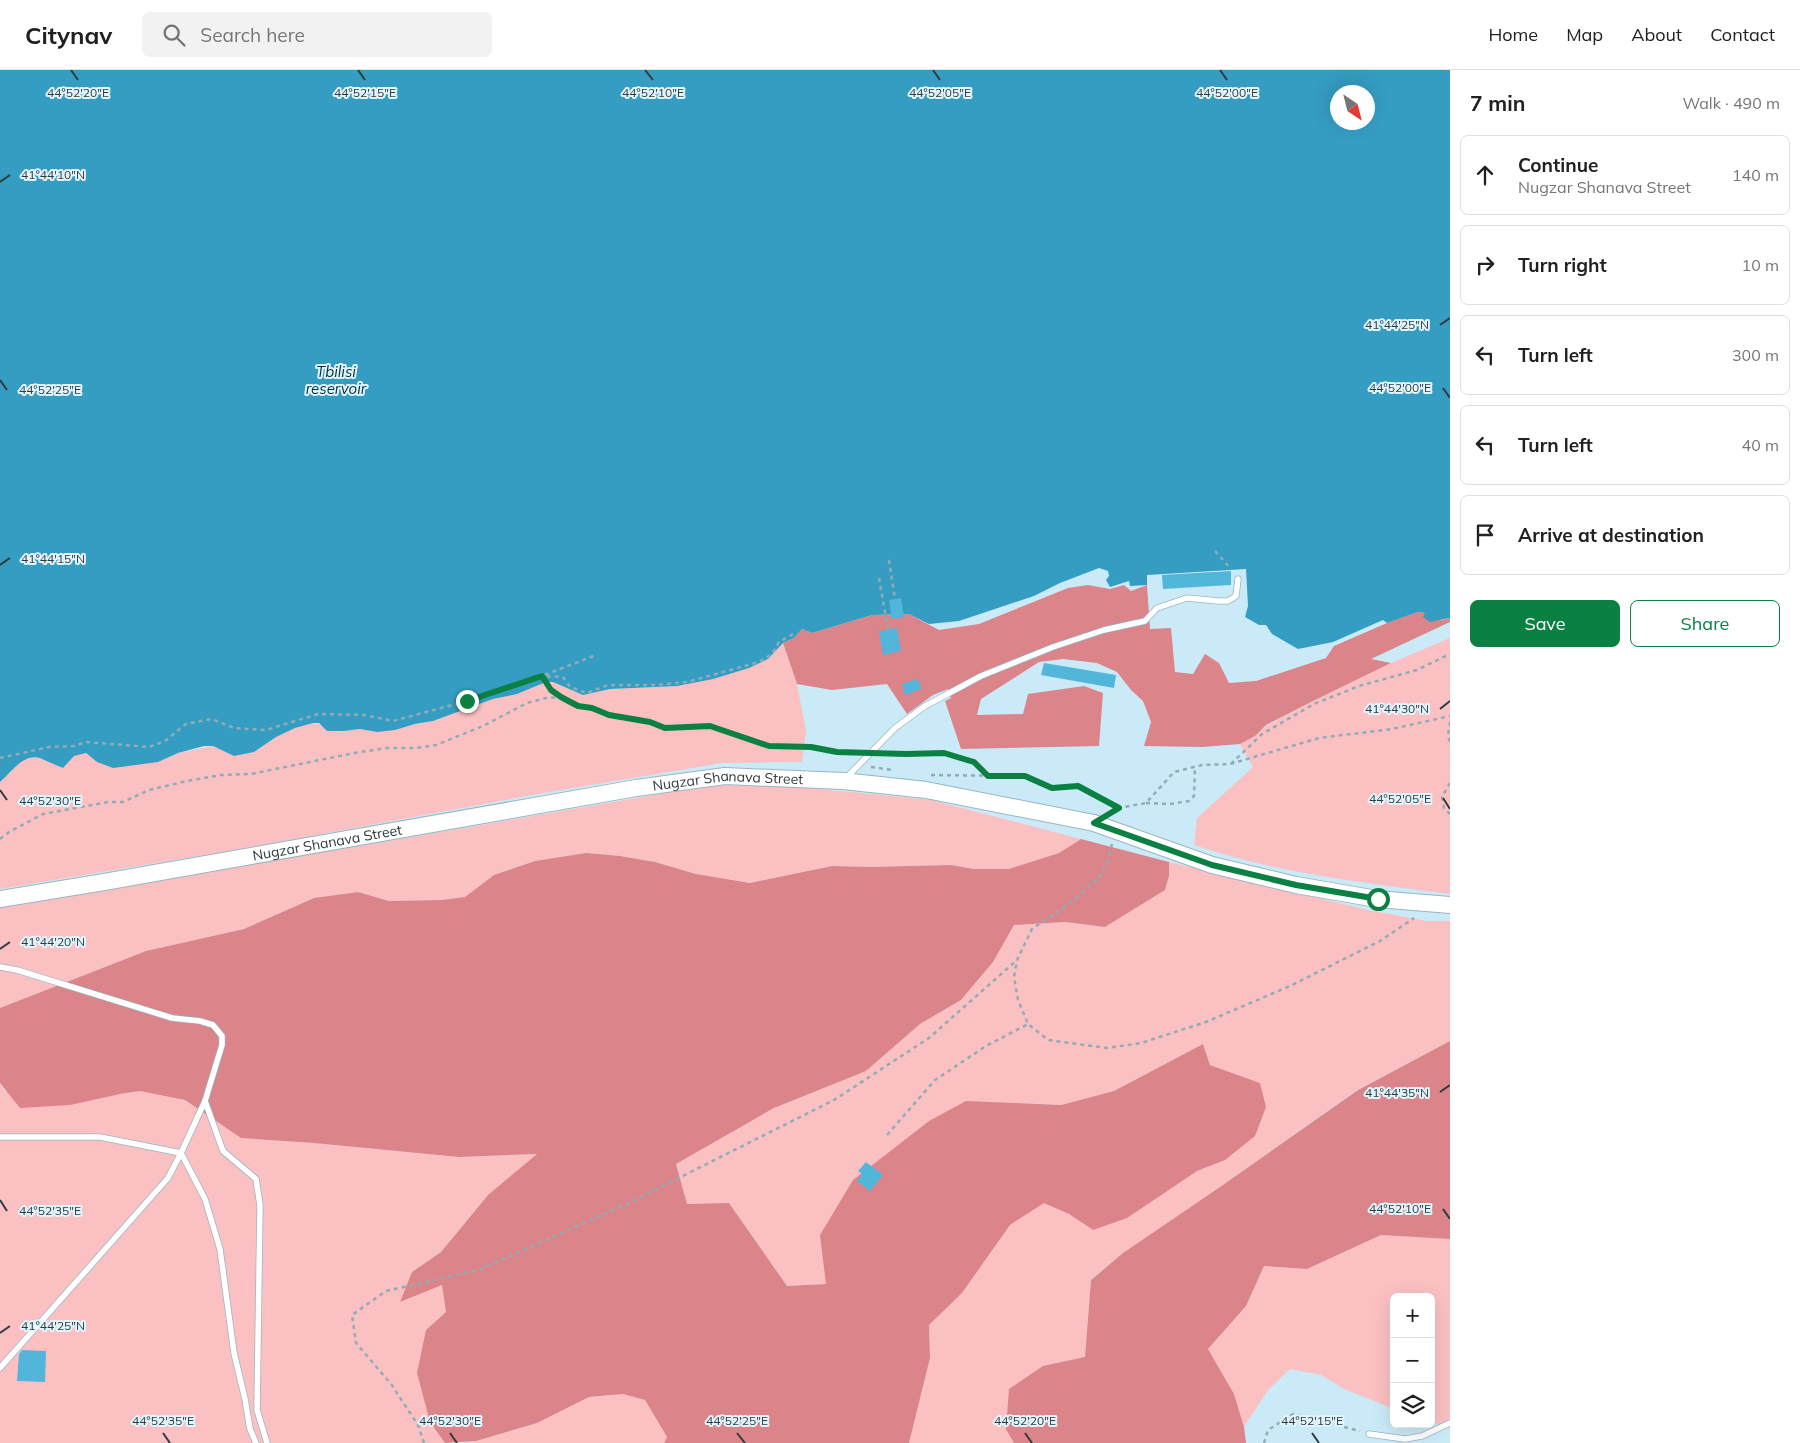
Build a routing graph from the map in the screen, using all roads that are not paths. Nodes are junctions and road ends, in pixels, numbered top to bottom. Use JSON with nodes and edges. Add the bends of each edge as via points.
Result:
{"nodes":[{"id":1,"x":1238,"y":579,"type":"dead end"},
{"id":2,"x":843,"y":781,"type":"junction"},
{"id":3,"x":0,"y":899,"type":"edge"},
{"id":4,"x":1450,"y":905,"type":"edge"},
{"id":5,"x":0,"y":967,"type":"edge"},
{"id":6,"x":205,"y":1101,"type":"junction"},
{"id":7,"x":0,"y":1137,"type":"edge"},
{"id":8,"x":181,"y":1154,"type":"junction"},
{"id":9,"x":0,"y":1368,"type":"edge"},
{"id":10,"x":1450,"y":1423,"type":"edge"},
{"id":11,"x":1369,"y":1434,"type":"road end"},
{"id":12,"x":256,"y":1443,"type":"edge"},
{"id":13,"x":267,"y":1443,"type":"edge"}],
"edges":[{"from":1,"to":2,"type":"lane","via":[[1236,596],[1228,601],[1187,598],[1157,608],[1145,621],[1053,647],[981,676],[925,706],[895,728]]},
{"from":2,"to":3,"type":"main road","name":"Nugzar Shanava Street","via":[[724,776],[636,788]]},
{"from":2,"to":4,"type":"main road","name":"Nugzar Shanava Street","via":[[926,790],[1094,823],[1212,865],[1296,885],[1378,899]]},
{"from":5,"to":6,"type":"lane","via":[[172,1018],[213,1025],[222,1036],[222,1045]]},
{"from":6,"to":8,"type":"lane"},
{"from":6,"to":13,"type":"lane","via":[[223,1151],[256,1179],[260,1204],[257,1410]]},
{"from":7,"to":8,"type":"lane","via":[[100,1137]]},
{"from":8,"to":9,"type":"lane","via":[[168,1178]]},
{"from":8,"to":12,"type":"lane","via":[[205,1200],[220,1249],[234,1353],[250,1429]]},
{"from":10,"to":11,"type":"lane","via":[[1422,1436],[1405,1439]]}]}
